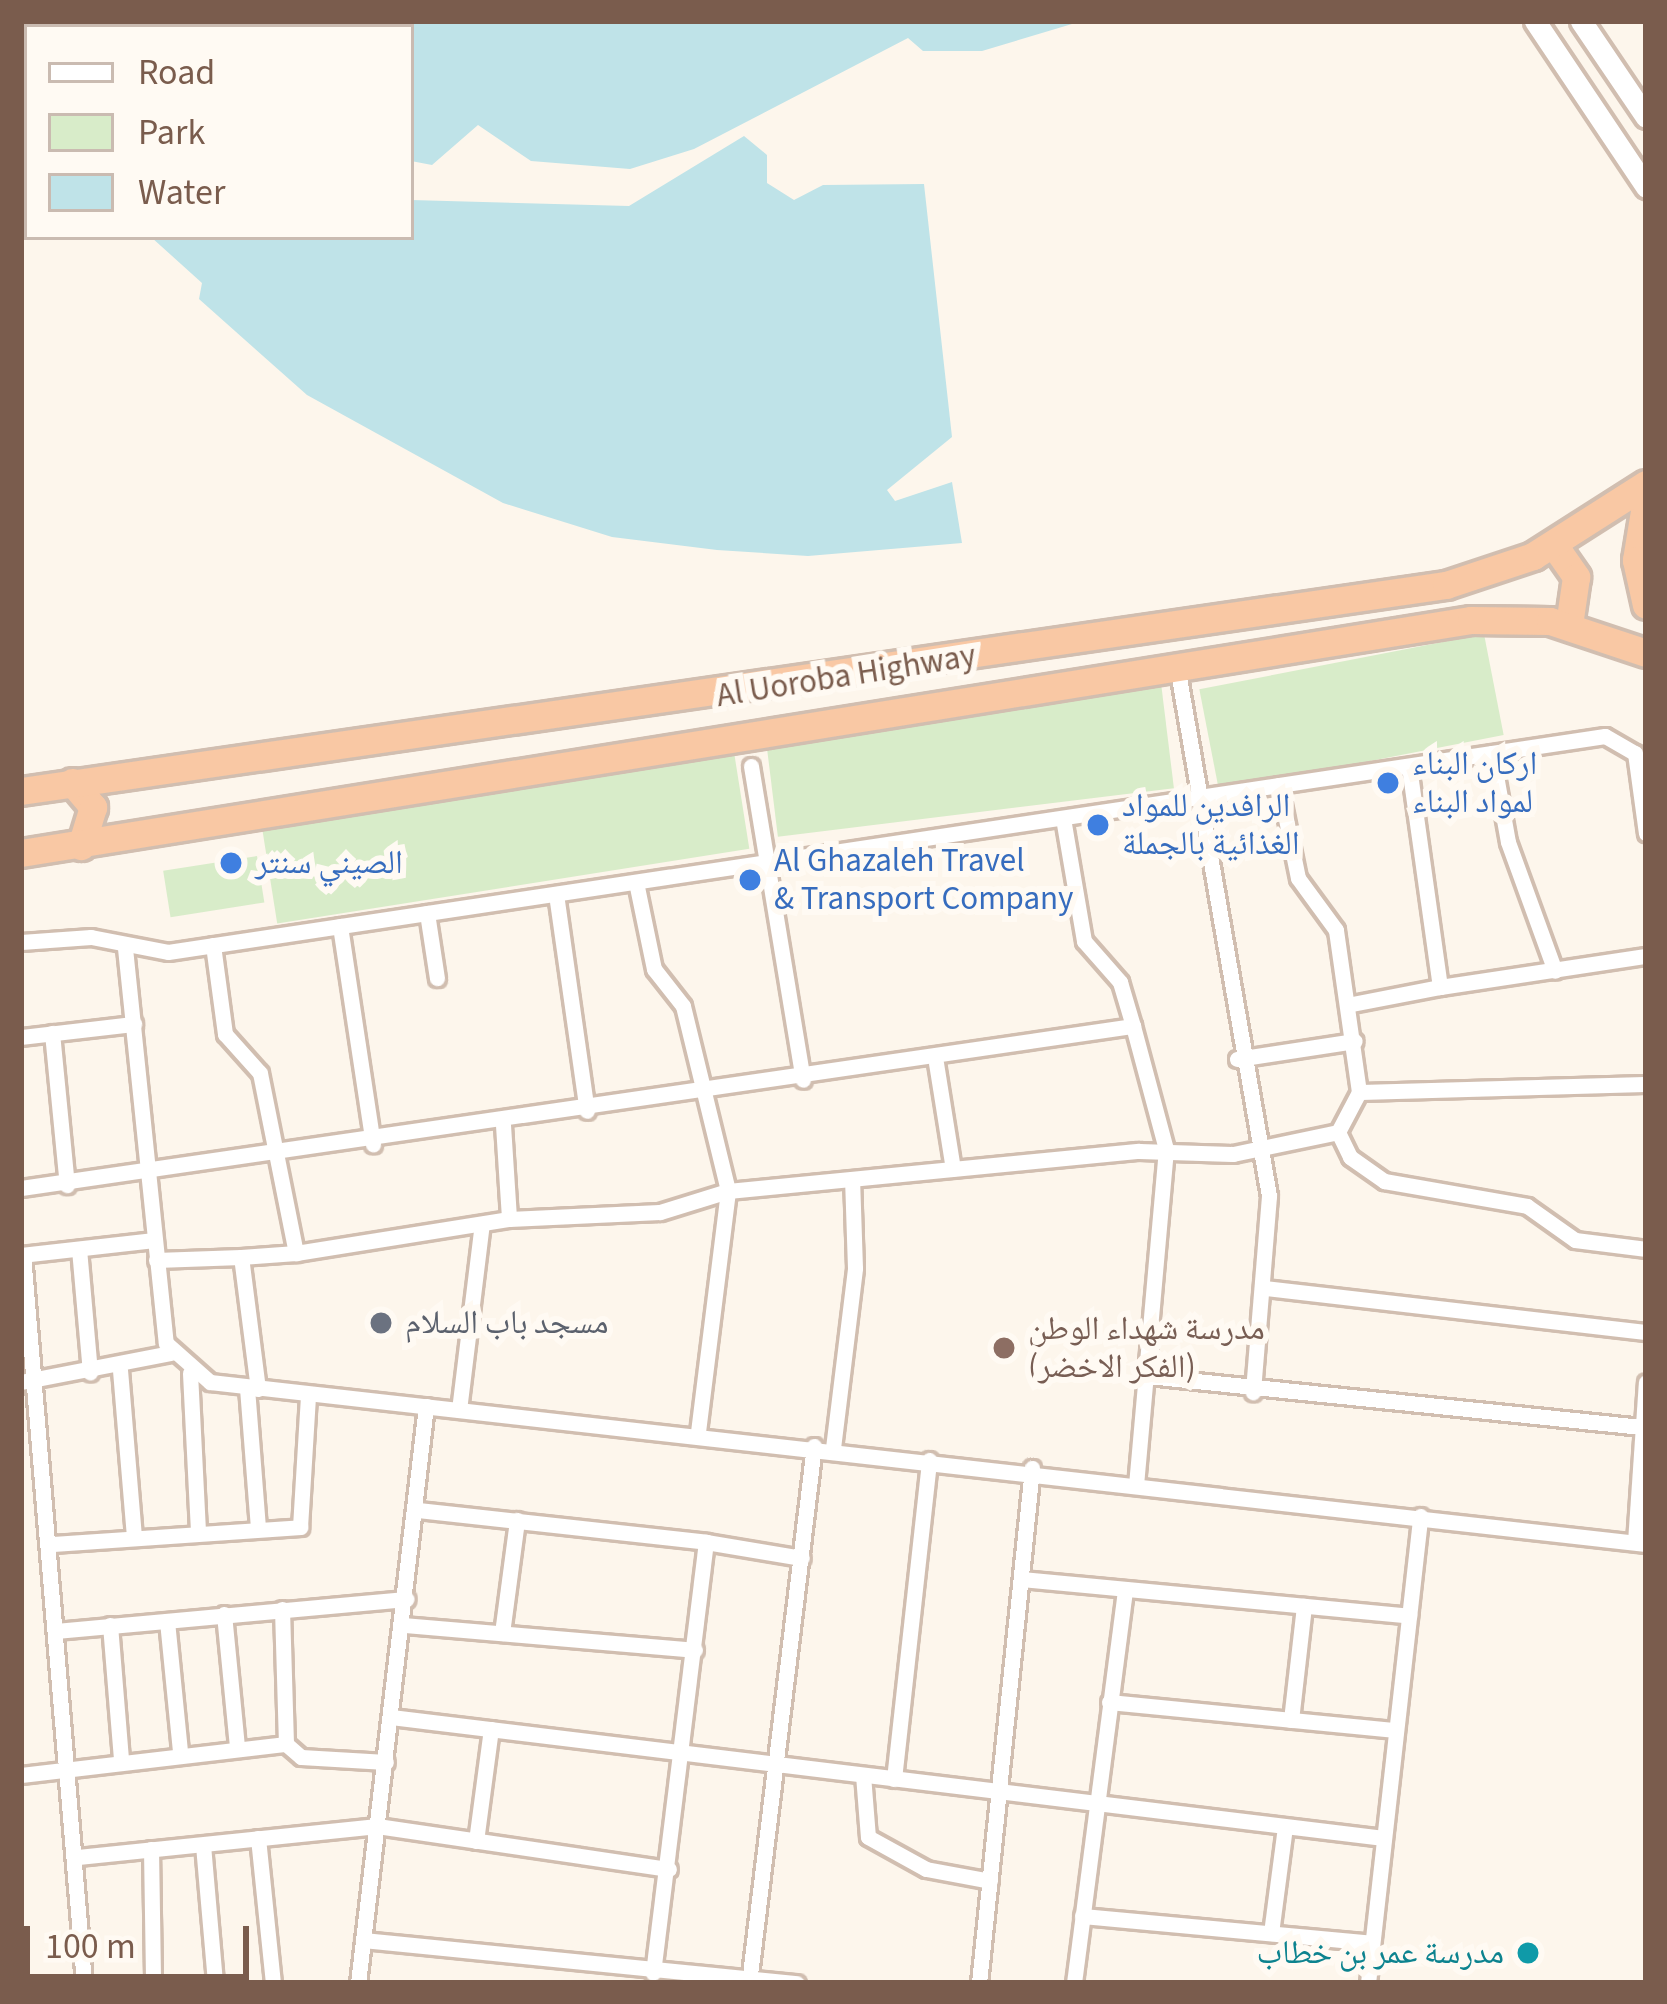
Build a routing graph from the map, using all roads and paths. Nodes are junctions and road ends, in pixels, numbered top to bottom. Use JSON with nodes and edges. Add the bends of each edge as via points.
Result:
{"nodes":[{"id":1,"x":1535,"y":21,"type":"edge"},
{"id":2,"x":1581,"y":21,"type":"edge"},
{"id":3,"x":1646,"y":117,"type":"edge"},
{"id":4,"x":1646,"y":187,"type":"edge"},
{"id":5,"x":1646,"y":484,"type":"edge"},
{"id":6,"x":1646,"y":499,"type":"edge"},
{"id":7,"x":1554,"y":545,"type":"junction"},
{"id":8,"x":1646,"y":605,"type":"edge"},
{"id":9,"x":1569,"y":625,"type":"junction"},
{"id":10,"x":1646,"y":652,"type":"edge"},
{"id":11,"x":1177,"y":666,"type":"junction"},
{"id":12,"x":1492,"y":753,"type":"junction"},
{"id":13,"x":751,"y":766,"type":"dead end"},
{"id":14,"x":1409,"y":766,"type":"junction"},
{"id":15,"x":72,"y":782,"type":"junction"},
{"id":16,"x":1279,"y":785,"type":"junction"},
{"id":17,"x":21,"y":790,"type":"edge"},
{"id":18,"x":1195,"y":798,"type":"junction"},
{"id":19,"x":1064,"y":818,"type":"junction"},
{"id":20,"x":1646,"y":833,"type":"edge"},
{"id":21,"x":81,"y":846,"type":"junction"},
{"id":22,"x":21,"y":853,"type":"edge"},
{"id":23,"x":767,"y":862,"type":"junction"},
{"id":24,"x":636,"y":882,"type":"junction"},
{"id":25,"x":556,"y":894,"type":"junction"},
{"id":26,"x":427,"y":913,"type":"junction"},
{"id":27,"x":340,"y":926,"type":"junction"},
{"id":28,"x":21,"y":942,"type":"edge"},
{"id":29,"x":213,"y":945,"type":"junction"},
{"id":30,"x":125,"y":948,"type":"junction"},
{"id":31,"x":1646,"y":956,"type":"edge"},
{"id":32,"x":1555,"y":971,"type":"junction"},
{"id":33,"x":437,"y":977,"type":"dead end"},
{"id":34,"x":1440,"y":987,"type":"junction"},
{"id":35,"x":1352,"y":1004,"type":"junction"},
{"id":36,"x":134,"y":1024,"type":"junction"},
{"id":37,"x":1133,"y":1026,"type":"junction"},
{"id":38,"x":52,"y":1034,"type":"junction"},
{"id":39,"x":21,"y":1037,"type":"edge"},
{"id":40,"x":1355,"y":1041,"type":"junction"},
{"id":41,"x":1238,"y":1059,"type":"junction"},
{"id":42,"x":936,"y":1063,"type":"junction"},
{"id":43,"x":803,"y":1080,"type":"junction"},
{"id":44,"x":1646,"y":1084,"type":"edge"},
{"id":45,"x":706,"y":1092,"type":"junction"},
{"id":46,"x":1359,"y":1092,"type":"junction"},
{"id":47,"x":587,"y":1111,"type":"junction"},
{"id":48,"x":503,"y":1125,"type":"junction"},
{"id":49,"x":1338,"y":1132,"type":"junction"},
{"id":50,"x":373,"y":1145,"type":"junction"},
{"id":51,"x":1261,"y":1149,"type":"junction"},
{"id":52,"x":1166,"y":1150,"type":"junction"},
{"id":53,"x":275,"y":1157,"type":"junction"},
{"id":54,"x":147,"y":1164,"type":"junction"},
{"id":55,"x":953,"y":1169,"type":"junction"},
{"id":56,"x":852,"y":1179,"type":"junction"},
{"id":57,"x":68,"y":1185,"type":"junction"},
{"id":58,"x":21,"y":1189,"type":"edge"},
{"id":59,"x":728,"y":1191,"type":"junction"},
{"id":60,"x":509,"y":1220,"type":"junction"},
{"id":61,"x":482,"y":1224,"type":"junction"},
{"id":62,"x":154,"y":1240,"type":"junction"},
{"id":63,"x":79,"y":1249,"type":"junction"},
{"id":64,"x":1646,"y":1249,"type":"edge"},
{"id":65,"x":296,"y":1252,"type":"junction"},
{"id":66,"x":22,"y":1255,"type":"edge"},
{"id":67,"x":241,"y":1257,"type":"junction"},
{"id":68,"x":156,"y":1260,"type":"junction"},
{"id":69,"x":1265,"y":1288,"type":"junction"},
{"id":70,"x":1646,"y":1332,"type":"edge"},
{"id":71,"x":170,"y":1353,"type":"junction"},
{"id":72,"x":120,"y":1370,"type":"junction"},
{"id":73,"x":190,"y":1372,"type":"junction"},
{"id":74,"x":90,"y":1373,"type":"junction"},
{"id":75,"x":1148,"y":1376,"type":"junction"},
{"id":76,"x":28,"y":1381,"type":"edge"},
{"id":77,"x":1646,"y":1382,"type":"edge"},
{"id":78,"x":252,"y":1389,"type":"junction"},
{"id":79,"x":1253,"y":1391,"type":"junction"},
{"id":80,"x":308,"y":1396,"type":"junction"},
{"id":81,"x":426,"y":1406,"type":"junction"},
{"id":82,"x":459,"y":1410,"type":"junction"},
{"id":83,"x":1642,"y":1427,"type":"junction"},
{"id":84,"x":698,"y":1433,"type":"junction"},
{"id":85,"x":814,"y":1446,"type":"junction"},
{"id":86,"x":833,"y":1448,"type":"junction"},
{"id":87,"x":929,"y":1460,"type":"junction"},
{"id":88,"x":1032,"y":1468,"type":"junction"},
{"id":89,"x":1136,"y":1482,"type":"junction"},
{"id":90,"x":418,"y":1510,"type":"junction"},
{"id":91,"x":1420,"y":1516,"type":"junction"},
{"id":92,"x":517,"y":1520,"type":"junction"},
{"id":93,"x":258,"y":1528,"type":"junction"},
{"id":94,"x":198,"y":1530,"type":"junction"},
{"id":95,"x":134,"y":1536,"type":"junction"},
{"id":96,"x":706,"y":1542,"type":"junction"},
{"id":97,"x":1641,"y":1543,"type":"edge"},
{"id":98,"x":53,"y":1544,"type":"junction"},
{"id":99,"x":802,"y":1558,"type":"junction"},
{"id":100,"x":1021,"y":1579,"type":"junction"},
{"id":101,"x":1125,"y":1589,"type":"junction"},
{"id":102,"x":407,"y":1599,"type":"junction"},
{"id":103,"x":1304,"y":1606,"type":"junction"},
{"id":104,"x":282,"y":1609,"type":"junction"},
{"id":105,"x":224,"y":1614,"type":"junction"},
{"id":106,"x":1409,"y":1616,"type":"junction"},
{"id":107,"x":167,"y":1621,"type":"junction"},
{"id":108,"x":110,"y":1624,"type":"junction"},
{"id":109,"x":404,"y":1625,"type":"junction"},
{"id":110,"x":55,"y":1631,"type":"junction"},
{"id":111,"x":502,"y":1633,"type":"junction"},
{"id":112,"x":695,"y":1650,"type":"junction"},
{"id":113,"x":1109,"y":1702,"type":"junction"},
{"id":114,"x":392,"y":1717,"type":"junction"},
{"id":115,"x":1291,"y":1720,"type":"junction"},
{"id":116,"x":491,"y":1730,"type":"junction"},
{"id":117,"x":1396,"y":1730,"type":"junction"},
{"id":118,"x":286,"y":1744,"type":"junction"},
{"id":119,"x":237,"y":1746,"type":"junction"},
{"id":120,"x":180,"y":1751,"type":"junction"},
{"id":121,"x":685,"y":1754,"type":"junction"},
{"id":122,"x":121,"y":1758,"type":"junction"},
{"id":123,"x":386,"y":1762,"type":"junction"},
{"id":124,"x":780,"y":1765,"type":"junction"},
{"id":125,"x":71,"y":1766,"type":"junction"},
{"id":126,"x":21,"y":1775,"type":"edge"},
{"id":127,"x":863,"y":1775,"type":"junction"},
{"id":128,"x":894,"y":1779,"type":"junction"},
{"id":129,"x":999,"y":1792,"type":"junction"},
{"id":130,"x":1096,"y":1804,"type":"junction"},
{"id":131,"x":377,"y":1826,"type":"junction"},
{"id":132,"x":1285,"y":1826,"type":"junction"},
{"id":133,"x":258,"y":1838,"type":"junction"},
{"id":134,"x":1384,"y":1838,"type":"junction"},
{"id":135,"x":476,"y":1841,"type":"junction"},
{"id":136,"x":203,"y":1845,"type":"junction"},
{"id":137,"x":151,"y":1849,"type":"junction"},
{"id":138,"x":78,"y":1857,"type":"junction"},
{"id":139,"x":669,"y":1869,"type":"junction"},
{"id":140,"x":990,"y":1881,"type":"junction"},
{"id":141,"x":1082,"y":1916,"type":"junction"},
{"id":142,"x":1271,"y":1933,"type":"junction"},
{"id":143,"x":363,"y":1940,"type":"junction"},
{"id":144,"x":1372,"y":1943,"type":"junction"},
{"id":145,"x":653,"y":1973,"type":"junction"},
{"id":146,"x":750,"y":1981,"type":"edge"},
{"id":147,"x":273,"y":1982,"type":"edge"},
{"id":148,"x":84,"y":1983,"type":"edge"},
{"id":149,"x":153,"y":1983,"type":"edge"},
{"id":150,"x":214,"y":1983,"type":"edge"},
{"id":151,"x":358,"y":1983,"type":"edge"},
{"id":152,"x":797,"y":1983,"type":"edge"},
{"id":153,"x":979,"y":1983,"type":"edge"},
{"id":154,"x":1074,"y":1983,"type":"edge"},
{"id":155,"x":1368,"y":1983,"type":"edge"}],
"edges":[{"from":1,"to":4,"type":"main road"},
{"from":2,"to":3,"type":"main road"},
{"from":5,"to":7,"type":"highway","name":"Al Uoroba Highway"},
{"from":6,"to":8,"type":"highway","via":[[1636,542]]},
{"from":7,"to":9,"type":"highway","via":[[1576,577]]},
{"from":7,"to":15,"type":"highway","name":"Al Uoroba Highway","via":[[1423,589]]},
{"from":9,"to":10,"type":"highway","name":"Al Uoroba Highway"},
{"from":9,"to":11,"type":"highway","name":"Al Uoroba Highway","via":[[1471,620]]},
{"from":11,"to":18,"type":"street"},
{"from":11,"to":21,"type":"highway","name":"Al Uoroba Highway"},
{"from":12,"to":14,"type":"street"},
{"from":12,"to":20,"type":"street","via":[[1620,738],[1635,753]]},
{"from":12,"to":32,"type":"street","via":[[1508,842]]},
{"from":13,"to":23,"type":"street"},
{"from":14,"to":16,"type":"street"},
{"from":14,"to":34,"type":"street"},
{"from":15,"to":17,"type":"highway","name":"Al Uoroba Highway"},
{"from":15,"to":21,"type":"highway","via":[[94,816]]},
{"from":16,"to":18,"type":"street"},
{"from":16,"to":35,"type":"street","via":[[1298,878],[1331,919]]},
{"from":18,"to":19,"type":"street"},
{"from":18,"to":41,"type":"street"},
{"from":19,"to":23,"type":"street"},
{"from":19,"to":37,"type":"street","via":[[1084,941],[1120,982]]},
{"from":21,"to":22,"type":"highway","name":"Al Uoroba Highway"},
{"from":23,"to":24,"type":"street"},
{"from":23,"to":43,"type":"street"},
{"from":24,"to":25,"type":"street"},
{"from":24,"to":45,"type":"street","via":[[654,969],[683,1006]]},
{"from":25,"to":26,"type":"street"},
{"from":25,"to":47,"type":"street"},
{"from":26,"to":27,"type":"street"},
{"from":26,"to":33,"type":"street"},
{"from":27,"to":29,"type":"street"},
{"from":27,"to":50,"type":"street"},
{"from":28,"to":30,"type":"street","via":[[91,937]]},
{"from":29,"to":30,"type":"street"},
{"from":29,"to":53,"type":"street","via":[[225,1034],[260,1072]]},
{"from":30,"to":36,"type":"street"},
{"from":31,"to":32,"type":"street"},
{"from":32,"to":34,"type":"street"},
{"from":34,"to":35,"type":"street"},
{"from":35,"to":40,"type":"street"},
{"from":36,"to":38,"type":"street"},
{"from":36,"to":54,"type":"street"},
{"from":37,"to":42,"type":"street"},
{"from":37,"to":52,"type":"street"},
{"from":38,"to":39,"type":"street"},
{"from":38,"to":57,"type":"street"},
{"from":40,"to":41,"type":"street"},
{"from":40,"to":46,"type":"street"},
{"from":41,"to":51,"type":"street"},
{"from":42,"to":43,"type":"street"},
{"from":42,"to":55,"type":"street"},
{"from":43,"to":45,"type":"street"},
{"from":44,"to":46,"type":"street"},
{"from":45,"to":47,"type":"street"},
{"from":45,"to":59,"type":"street"},
{"from":46,"to":49,"type":"street"},
{"from":47,"to":48,"type":"street"},
{"from":48,"to":50,"type":"street"},
{"from":48,"to":60,"type":"street"},
{"from":49,"to":51,"type":"street"},
{"from":49,"to":64,"type":"street","via":[[1350,1157],[1384,1181],[1527,1206],[1575,1240]]},
{"from":50,"to":53,"type":"street"},
{"from":51,"to":52,"type":"street"},
{"from":51,"to":69,"type":"street"},
{"from":52,"to":55,"type":"street"},
{"from":52,"to":75,"type":"street"},
{"from":53,"to":54,"type":"street"},
{"from":53,"to":65,"type":"street"},
{"from":54,"to":57,"type":"street"},
{"from":54,"to":62,"type":"street"},
{"from":55,"to":56,"type":"street"},
{"from":56,"to":59,"type":"street"},
{"from":56,"to":86,"type":"street","via":[[855,1268]]},
{"from":57,"to":58,"type":"street"},
{"from":59,"to":60,"type":"street","via":[[661,1213]]},
{"from":59,"to":84,"type":"street"},
{"from":60,"to":61,"type":"street"},
{"from":61,"to":65,"type":"street"},
{"from":61,"to":82,"type":"street"},
{"from":62,"to":63,"type":"street"},
{"from":62,"to":68,"type":"street"},
{"from":63,"to":66,"type":"street"},
{"from":63,"to":74,"type":"street"},
{"from":65,"to":67,"type":"street"},
{"from":66,"to":76,"type":"street"},
{"from":67,"to":68,"type":"street"},
{"from":67,"to":78,"type":"street"},
{"from":68,"to":71,"type":"street"},
{"from":69,"to":70,"type":"street"},
{"from":69,"to":79,"type":"street"},
{"from":71,"to":72,"type":"street"},
{"from":71,"to":73,"type":"street"},
{"from":72,"to":74,"type":"street"},
{"from":72,"to":95,"type":"street"},
{"from":73,"to":78,"type":"street"},
{"from":73,"to":94,"type":"street"},
{"from":74,"to":76,"type":"street"},
{"from":75,"to":79,"type":"street"},
{"from":75,"to":89,"type":"street"},
{"from":76,"to":98,"type":"street"},
{"from":77,"to":83,"type":"street"},
{"from":78,"to":80,"type":"street"},
{"from":78,"to":93,"type":"street"},
{"from":79,"to":83,"type":"street"},
{"from":80,"to":81,"type":"street"},
{"from":80,"to":93,"type":"street","via":[[306,1521]]},
{"from":81,"to":82,"type":"street"},
{"from":81,"to":90,"type":"street"},
{"from":82,"to":84,"type":"street"},
{"from":83,"to":97,"type":"street"},
{"from":84,"to":85,"type":"street"},
{"from":85,"to":86,"type":"street"},
{"from":85,"to":99,"type":"street"},
{"from":86,"to":87,"type":"street"},
{"from":87,"to":88,"type":"street"},
{"from":87,"to":128,"type":"street"},
{"from":88,"to":89,"type":"street"},
{"from":88,"to":100,"type":"street"},
{"from":89,"to":91,"type":"street"},
{"from":90,"to":92,"type":"street"},
{"from":90,"to":102,"type":"street"},
{"from":91,"to":97,"type":"street"},
{"from":91,"to":106,"type":"street"},
{"from":92,"to":96,"type":"street"},
{"from":92,"to":111,"type":"street"},
{"from":93,"to":94,"type":"street"},
{"from":94,"to":95,"type":"street"},
{"from":95,"to":98,"type":"street"},
{"from":96,"to":99,"type":"street"},
{"from":96,"to":112,"type":"street"},
{"from":98,"to":110,"type":"street"},
{"from":99,"to":124,"type":"street"},
{"from":100,"to":101,"type":"street"},
{"from":100,"to":129,"type":"street"},
{"from":101,"to":103,"type":"street"},
{"from":101,"to":113,"type":"street"},
{"from":102,"to":104,"type":"street"},
{"from":102,"to":109,"type":"street"},
{"from":103,"to":106,"type":"street"},
{"from":103,"to":115,"type":"street"},
{"from":104,"to":105,"type":"street"},
{"from":104,"to":118,"type":"street"},
{"from":105,"to":107,"type":"street"},
{"from":105,"to":119,"type":"street"},
{"from":106,"to":117,"type":"street"},
{"from":107,"to":108,"type":"street"},
{"from":107,"to":120,"type":"street"},
{"from":108,"to":110,"type":"street"},
{"from":108,"to":122,"type":"street"},
{"from":109,"to":111,"type":"street"},
{"from":109,"to":114,"type":"street"},
{"from":110,"to":125,"type":"street"},
{"from":111,"to":112,"type":"street"},
{"from":112,"to":121,"type":"street"},
{"from":113,"to":115,"type":"street"},
{"from":113,"to":130,"type":"street"},
{"from":114,"to":116,"type":"street"},
{"from":114,"to":123,"type":"street"},
{"from":115,"to":117,"type":"street"},
{"from":116,"to":121,"type":"street"},
{"from":116,"to":135,"type":"street"},
{"from":117,"to":134,"type":"street"},
{"from":118,"to":119,"type":"street"},
{"from":118,"to":123,"type":"street","via":[[301,1757]]},
{"from":119,"to":120,"type":"street"},
{"from":120,"to":122,"type":"street"},
{"from":121,"to":124,"type":"street"},
{"from":121,"to":139,"type":"street"},
{"from":122,"to":125,"type":"street"},
{"from":123,"to":131,"type":"street"},
{"from":124,"to":127,"type":"street"},
{"from":124,"to":146,"type":"street"},
{"from":125,"to":126,"type":"street"},
{"from":125,"to":138,"type":"street"},
{"from":127,"to":128,"type":"street"},
{"from":127,"to":140,"type":"street","via":[[868,1837],[926,1869]]},
{"from":128,"to":129,"type":"street"},
{"from":129,"to":130,"type":"street"},
{"from":129,"to":140,"type":"street"},
{"from":130,"to":132,"type":"street"},
{"from":130,"to":141,"type":"street"},
{"from":131,"to":133,"type":"street"},
{"from":131,"to":135,"type":"street"},
{"from":131,"to":143,"type":"street"},
{"from":132,"to":134,"type":"street"},
{"from":132,"to":142,"type":"street"},
{"from":133,"to":136,"type":"street"},
{"from":133,"to":147,"type":"street"},
{"from":134,"to":144,"type":"street"},
{"from":135,"to":139,"type":"street"},
{"from":136,"to":137,"type":"street"},
{"from":136,"to":150,"type":"street"},
{"from":137,"to":138,"type":"street"},
{"from":137,"to":149,"type":"street"},
{"from":138,"to":148,"type":"street"},
{"from":139,"to":145,"type":"street"},
{"from":140,"to":153,"type":"street"},
{"from":141,"to":142,"type":"street"},
{"from":141,"to":154,"type":"street"},
{"from":142,"to":144,"type":"street"},
{"from":143,"to":145,"type":"street"},
{"from":143,"to":151,"type":"street"},
{"from":144,"to":155,"type":"street"},
{"from":145,"to":146,"type":"street"},
{"from":146,"to":152,"type":"street"}]}
